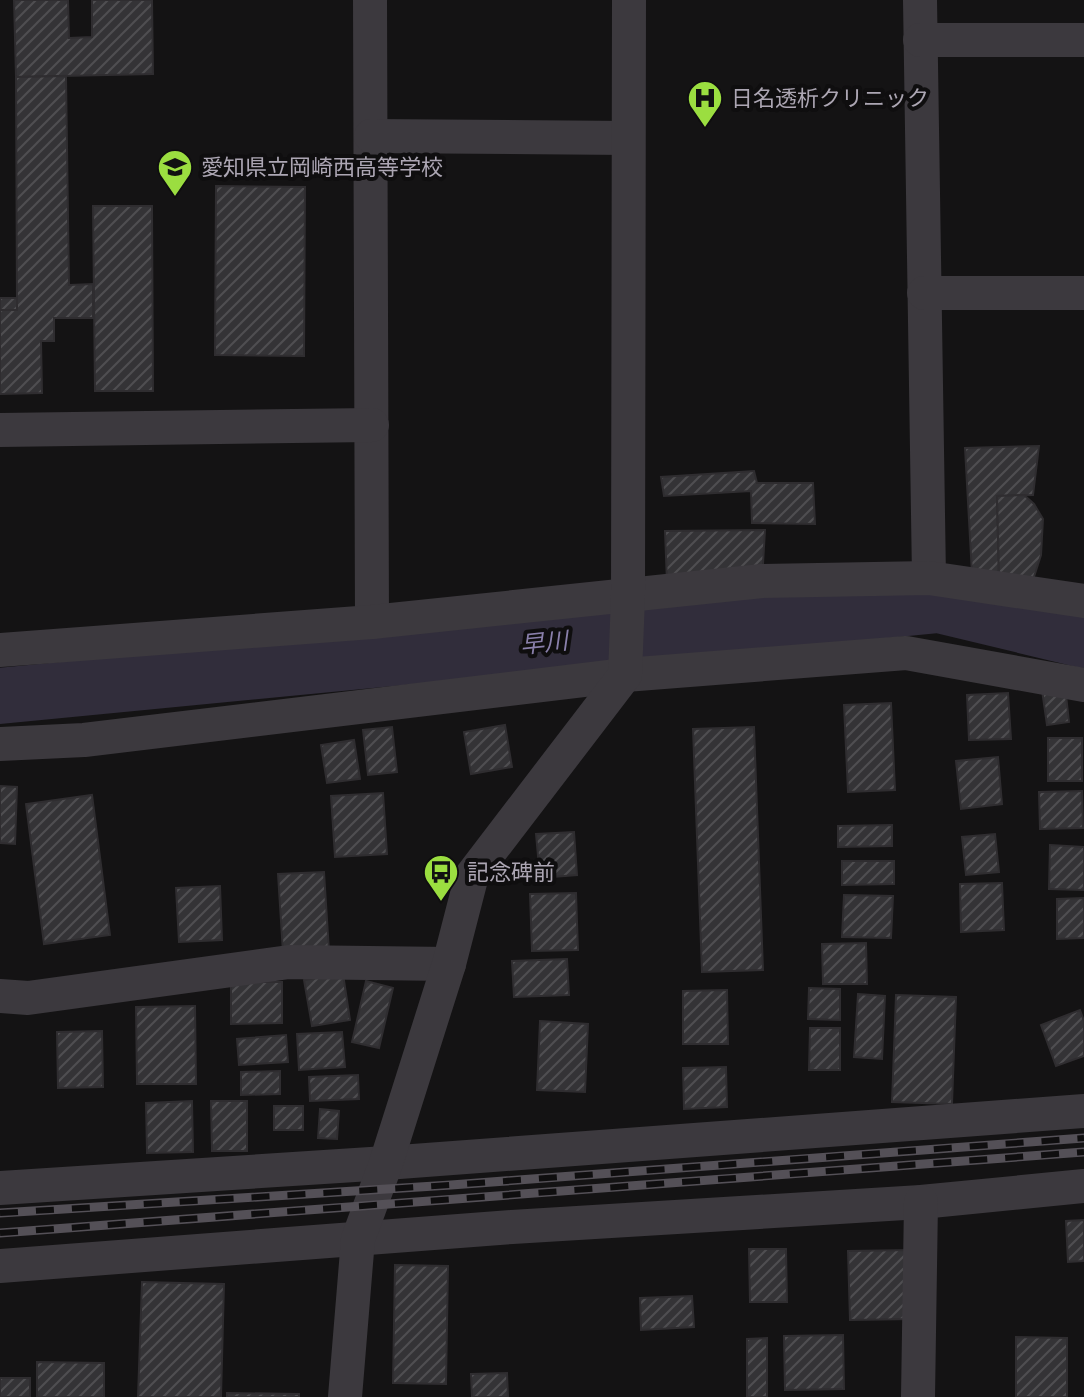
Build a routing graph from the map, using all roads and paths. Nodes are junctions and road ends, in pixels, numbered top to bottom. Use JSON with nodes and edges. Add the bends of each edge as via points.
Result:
{"nodes":[{"id":1,"x":370,"y":0,"type":"edge"},
{"id":2,"x":629,"y":0,"type":"edge"},
{"id":3,"x":920,"y":0,"type":"edge"},
{"id":4,"x":920,"y":40,"type":"junction"},
{"id":5,"x":1084,"y":40,"type":"edge"},
{"id":6,"x":371,"y":136,"type":"junction"},
{"id":7,"x":628,"y":138,"type":"junction"},
{"id":8,"x":924,"y":293,"type":"junction"},
{"id":9,"x":1084,"y":293,"type":"edge"},
{"id":10,"x":372,"y":425,"type":"junction"},
{"id":11,"x":0,"y":430,"type":"edge"},
{"id":12,"x":929,"y":578,"type":"junction"},
{"id":13,"x":628,"y":597,"type":"junction"},
{"id":14,"x":1084,"y":601,"type":"edge"},
{"id":15,"x":372,"y":622,"type":"junction"},
{"id":16,"x":0,"y":650,"type":"edge"},
{"id":17,"x":625,"y":675,"type":"junction"},
{"id":18,"x":1084,"y":685,"type":"edge"},
{"id":19,"x":0,"y":744,"type":"edge"},
{"id":20,"x":449,"y":964,"type":"junction"},
{"id":21,"x":0,"y":996,"type":"edge"},
{"id":22,"x":1084,"y":1111,"type":"edge"},
{"id":23,"x":386,"y":1163,"type":"junction"},
{"id":24,"x":1084,"y":1186,"type":"edge"},
{"id":25,"x":0,"y":1188,"type":"edge"},
{"id":26,"x":921,"y":1202,"type":"junction"},
{"id":27,"x":358,"y":1239,"type":"junction"},
{"id":28,"x":0,"y":1266,"type":"edge"},
{"id":29,"x":345,"y":1397,"type":"edge"},
{"id":30,"x":918,"y":1397,"type":"edge"}],
"edges":[{"from":1,"to":6,"type":"street"},
{"from":2,"to":7,"type":"street"},
{"from":3,"to":4,"type":"street"},
{"from":4,"to":5,"type":"street"},
{"from":4,"to":8,"type":"street"},
{"from":6,"to":7,"type":"street"},
{"from":6,"to":10,"type":"street"},
{"from":7,"to":13,"type":"street"},
{"from":8,"to":9,"type":"street"},
{"from":8,"to":12,"type":"street"},
{"from":10,"to":11,"type":"street"},
{"from":10,"to":15,"type":"street"},
{"from":12,"to":13,"type":"street","via":[[762,581]]},
{"from":12,"to":14,"type":"street"},
{"from":13,"to":15,"type":"street"},
{"from":13,"to":17,"type":"street"},
{"from":15,"to":16,"type":"street"},
{"from":17,"to":18,"type":"street","via":[[906,653]]},
{"from":17,"to":19,"type":"street","via":[[84,740]]},
{"from":17,"to":20,"type":"street","via":[[472,875]]},
{"from":20,"to":21,"type":"street","via":[[289,962],[28,998]]},
{"from":20,"to":23,"type":"street"},
{"from":22,"to":23,"type":"street"},
{"from":23,"to":25,"type":"street"},
{"from":23,"to":27,"type":"street"},
{"from":24,"to":26,"type":"street"},
{"from":26,"to":27,"type":"street"},
{"from":26,"to":30,"type":"street"},
{"from":27,"to":28,"type":"street"},
{"from":27,"to":29,"type":"street"}]}
